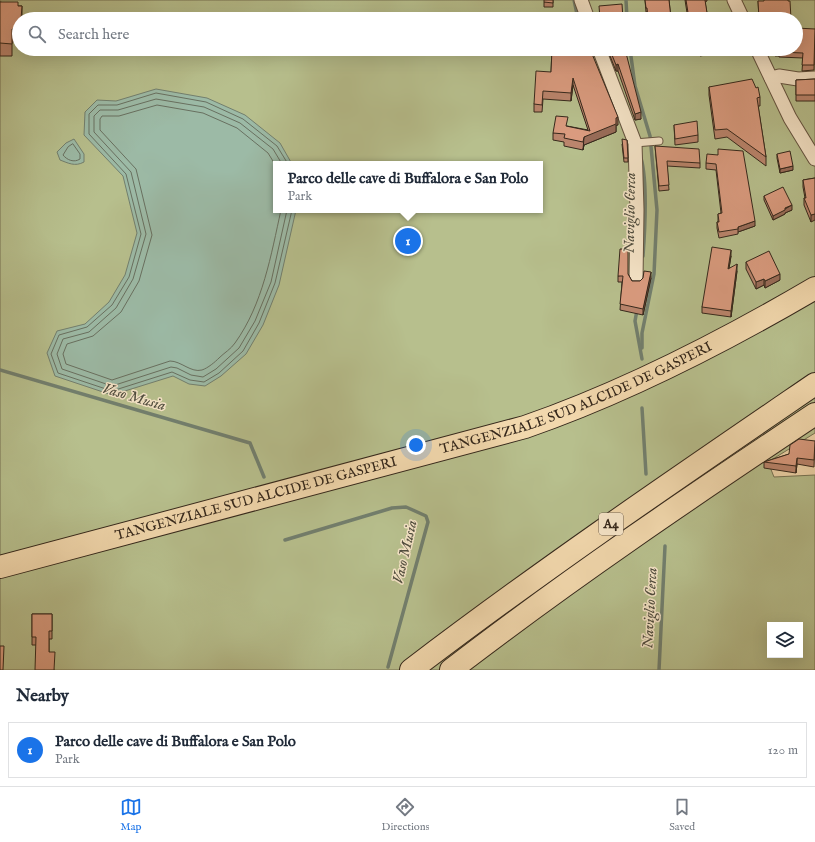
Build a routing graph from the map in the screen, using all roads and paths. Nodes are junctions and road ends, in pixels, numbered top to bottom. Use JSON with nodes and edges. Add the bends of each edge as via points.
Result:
{"nodes":[{"id":1,"x":580,"y":0,"type":"edge"},
{"id":2,"x":734,"y":0,"type":"edge"},
{"id":3,"x":585,"y":12,"type":"edge"},
{"id":4,"x":740,"y":12,"type":"edge"},
{"id":5,"x":601,"y":56,"type":"edge"},
{"id":6,"x":760,"y":56,"type":"edge"},
{"id":7,"x":771,"y":78,"type":"junction"},
{"id":8,"x":815,"y":78,"type":"edge"},
{"id":9,"x":659,"y":141,"type":"dead end"},
{"id":10,"x":634,"y":142,"type":"junction"},
{"id":11,"x":815,"y":159,"type":"edge"},
{"id":12,"x":636,"y":280,"type":"edge"},
{"id":13,"x":815,"y":288,"type":"edge"},
{"id":14,"x":815,"y":303,"type":"edge"},
{"id":15,"x":815,"y":384,"type":"edge"},
{"id":16,"x":815,"y":414,"type":"edge"},
{"id":17,"x":0,"y":567,"type":"edge"},
{"id":18,"x":0,"y":579,"type":"edge"},
{"id":19,"x":411,"y":670,"type":"edge"},
{"id":20,"x":451,"y":670,"type":"edge"}],
"edges":[{"from":1,"to":3,"type":"street"},
{"from":2,"to":4,"type":"street"},
{"from":5,"to":10,"type":"street"},
{"from":6,"to":7,"type":"street"},
{"from":7,"to":8,"type":"street"},
{"from":7,"to":11,"type":"street","via":[[790,118]]},
{"from":9,"to":10,"type":"lane"},
{"from":10,"to":12,"type":"street","via":[[637,210]]},
{"from":13,"to":17,"type":"highway","name":"TANGENZIALE SUD ALCIDE DE GASPERI","via":[[656,374],[567,413],[525,427]]},
{"from":14,"to":18,"type":"highway","name":"TANGENZIALE SUD ALCIDE DE GASPERI","via":[[662,385],[532,439],[472,457]]},
{"from":15,"to":19,"type":"highway","number":"A4","via":[[567,554]]},
{"from":16,"to":20,"type":"highway","number":"A4","via":[[589,568]]}]}
